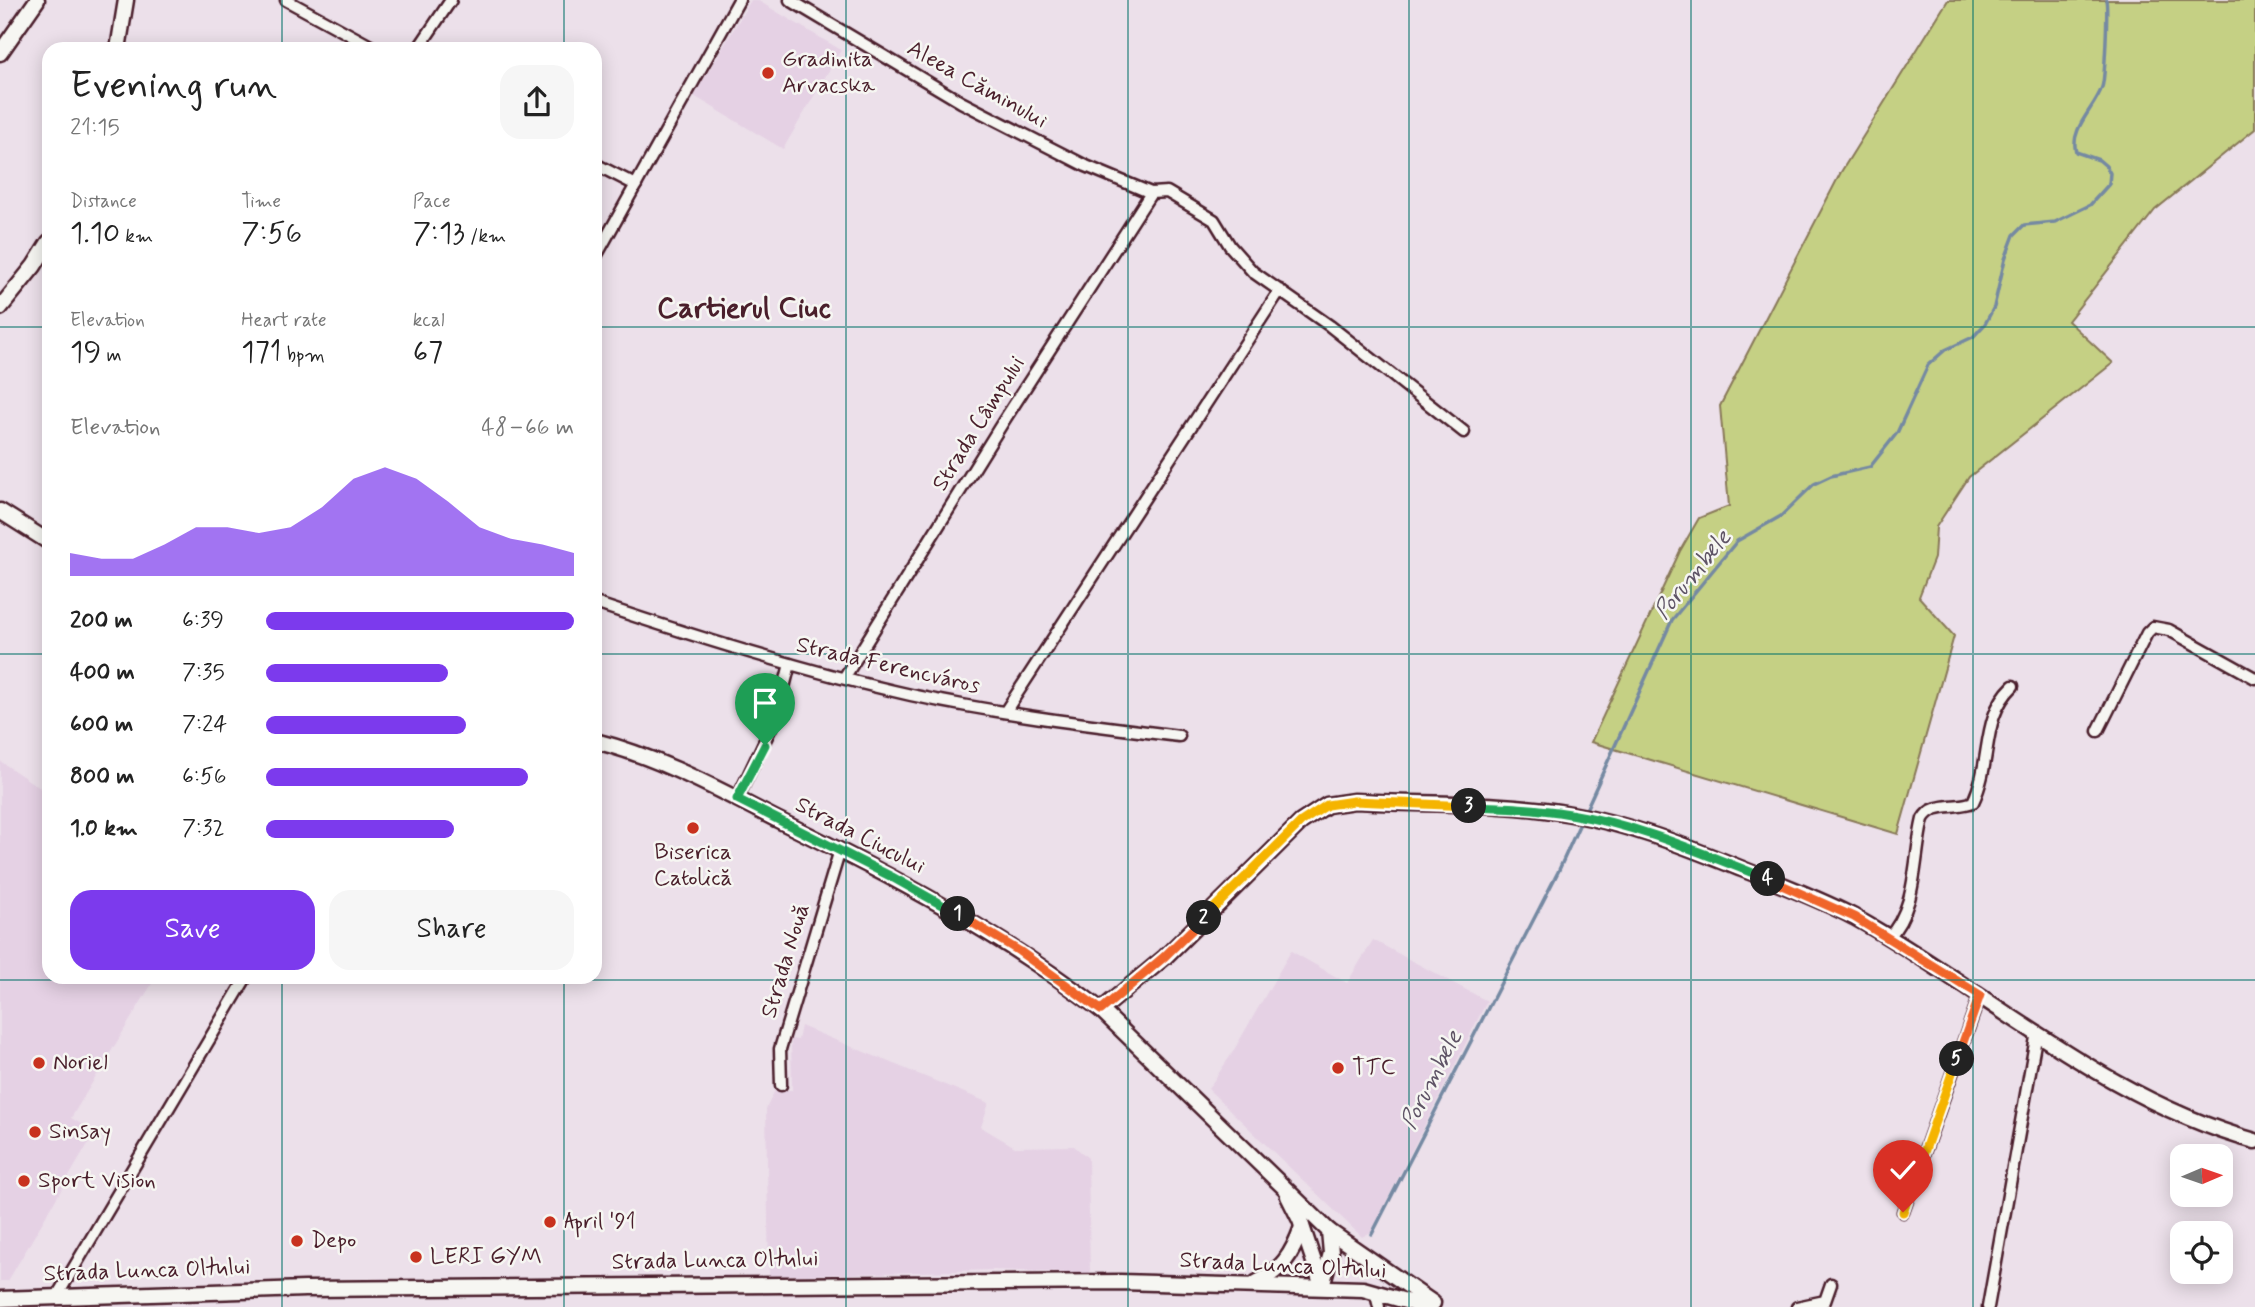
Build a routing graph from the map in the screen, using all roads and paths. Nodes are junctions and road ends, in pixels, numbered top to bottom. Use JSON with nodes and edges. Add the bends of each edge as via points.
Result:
{"nodes":[{"id":1,"x":37,"y":0,"type":"edge"},
{"id":2,"x":126,"y":0,"type":"edge"},
{"id":3,"x":286,"y":0,"type":"edge"},
{"id":4,"x":452,"y":0,"type":"edge"},
{"id":5,"x":739,"y":0,"type":"edge"},
{"id":6,"x":790,"y":0,"type":"edge"},
{"id":7,"x":119,"y":42,"type":"edge"},
{"id":8,"x":363,"y":42,"type":"edge"},
{"id":9,"x":423,"y":42,"type":"edge"},
{"id":10,"x":0,"y":52,"type":"edge"},
{"id":11,"x":602,"y":168,"type":"edge"},
{"id":12,"x":636,"y":185,"type":"junction"},
{"id":13,"x":1151,"y":193,"type":"junction"},
{"id":14,"x":602,"y":246,"type":"edge"},
{"id":15,"x":42,"y":251,"type":"edge"},
{"id":16,"x":1280,"y":290,"type":"junction"},
{"id":17,"x":0,"y":307,"type":"edge"},
{"id":18,"x":1464,"y":432,"type":"dead end"},
{"id":19,"x":0,"y":511,"type":"edge"},
{"id":20,"x":42,"y":538,"type":"edge"},
{"id":21,"x":602,"y":605,"type":"edge"},
{"id":22,"x":790,"y":664,"type":"junction"},
{"id":23,"x":844,"y":678,"type":"junction"},
{"id":24,"x":2255,"y":678,"type":"edge"},
{"id":25,"x":2012,"y":686,"type":"dead end"},
{"id":26,"x":1005,"y":712,"type":"junction"},
{"id":27,"x":2098,"y":731,"type":"dead end"},
{"id":28,"x":1179,"y":736,"type":"dead end"},
{"id":29,"x":602,"y":743,"type":"edge"},
{"id":30,"x":737,"y":799,"type":"junction"},
{"id":31,"x":840,"y":850,"type":"junction"},
{"id":32,"x":1888,"y":938,"type":"junction"},
{"id":33,"x":242,"y":984,"type":"edge"},
{"id":34,"x":1980,"y":995,"type":"junction"},
{"id":35,"x":1101,"y":1010,"type":"junction"},
{"id":36,"x":2037,"y":1032,"type":"junction"},
{"id":37,"x":781,"y":1085,"type":"dead end"},
{"id":38,"x":2255,"y":1141,"type":"edge"},
{"id":39,"x":1272,"y":1173,"type":"junction"},
{"id":40,"x":1903,"y":1212,"type":"dead end"},
{"id":41,"x":1302,"y":1227,"type":"junction"},
{"id":42,"x":1329,"y":1231,"type":"junction"},
{"id":43,"x":1831,"y":1283,"type":"dead end"},
{"id":44,"x":1254,"y":1284,"type":"junction"},
{"id":45,"x":1322,"y":1286,"type":"junction"},
{"id":46,"x":1375,"y":1290,"type":"junction"},
{"id":47,"x":57,"y":1296,"type":"junction"},
{"id":48,"x":0,"y":1299,"type":"edge"},
{"id":49,"x":1379,"y":1307,"type":"edge"},
{"id":50,"x":1427,"y":1307,"type":"edge"},
{"id":51,"x":1436,"y":1307,"type":"edge"},
{"id":52,"x":1797,"y":1307,"type":"edge"},
{"id":53,"x":1988,"y":1307,"type":"edge"}],
"edges":[{"from":1,"to":10,"type":"main road"},
{"from":2,"to":7,"type":"main road"},
{"from":3,"to":8,"type":"street"},
{"from":4,"to":9,"type":"street"},
{"from":5,"to":12,"type":"street"},
{"from":6,"to":13,"type":"street","name":"Aleea Căminului","via":[[961,102],[1086,166]]},
{"from":11,"to":12,"type":"street"},
{"from":12,"to":14,"type":"street"},
{"from":13,"to":16,"type":"street","name":"Aleea Căminului","via":[[1167,192],[1214,220],[1253,272]]},
{"from":13,"to":23,"type":"street","name":"Strada Câmpului"},
{"from":15,"to":17,"type":"main road"},
{"from":16,"to":18,"type":"street","name":"Aleea Căminului"},
{"from":16,"to":26,"type":"street"},
{"from":19,"to":20,"type":"main road"},
{"from":21,"to":22,"type":"street","name":"Strada Ferencváros"},
{"from":22,"to":23,"type":"street","name":"Strada Ferencváros"},
{"from":22,"to":30,"type":"street","via":[[777,715]]},
{"from":23,"to":26,"type":"street","name":"Strada Ferencváros"},
{"from":24,"to":27,"type":"street","via":[[2169,630],[2153,627]]},
{"from":25,"to":32,"type":"street","via":[[1994,709],[1986,769],[1973,802],[1936,808],[1923,819],[1905,911]]},
{"from":26,"to":28,"type":"street","name":"Strada Ferencváros"},
{"from":29,"to":30,"type":"main road","name":"Strada Ciucului","via":[[640,754]]},
{"from":30,"to":31,"type":"main road","name":"Strada Ciucului"},
{"from":31,"to":35,"type":"main road","name":"Strada Ciucului","via":[[1019,951]]},
{"from":31,"to":37,"type":"street","name":"Strada Nouă","via":[[780,1049]]},
{"from":32,"to":34,"type":"main road"},
{"from":32,"to":35,"type":"main road","via":[[1804,894],[1686,847],[1590,818],[1519,808],[1354,801],[1327,805],[1301,822]]},
{"from":33,"to":47,"type":"street"},
{"from":34,"to":36,"type":"main road"},
{"from":34,"to":40,"type":"street"},
{"from":35,"to":39,"type":"main road","name":"Strada Ciucului"},
{"from":36,"to":38,"type":"main road","via":[[2169,1110]]},
{"from":36,"to":53,"type":"street"},
{"from":39,"to":41,"type":"main road"},
{"from":39,"to":42,"type":"main road"},
{"from":41,"to":44,"type":"main road","via":[[1281,1268]]},
{"from":41,"to":45,"type":"main road"},
{"from":42,"to":45,"type":"main road","via":[[1331,1253]]},
{"from":42,"to":51,"type":"main road"},
{"from":43,"to":52,"type":"street","via":[[1825,1301]]},
{"from":44,"to":45,"type":"main road","name":"Strada Lunca Oltului"},
{"from":44,"to":47,"type":"main road","name":"Strada Lunca Oltului","via":[[808,1282]]},
{"from":45,"to":46,"type":"main road","name":"Strada Lunca Oltului"},
{"from":46,"to":49,"type":"street"},
{"from":46,"to":50,"type":"main road","name":"Strada Lunca Oltului"},
{"from":47,"to":48,"type":"main road","name":"Strada Lunca Oltului"}]}
